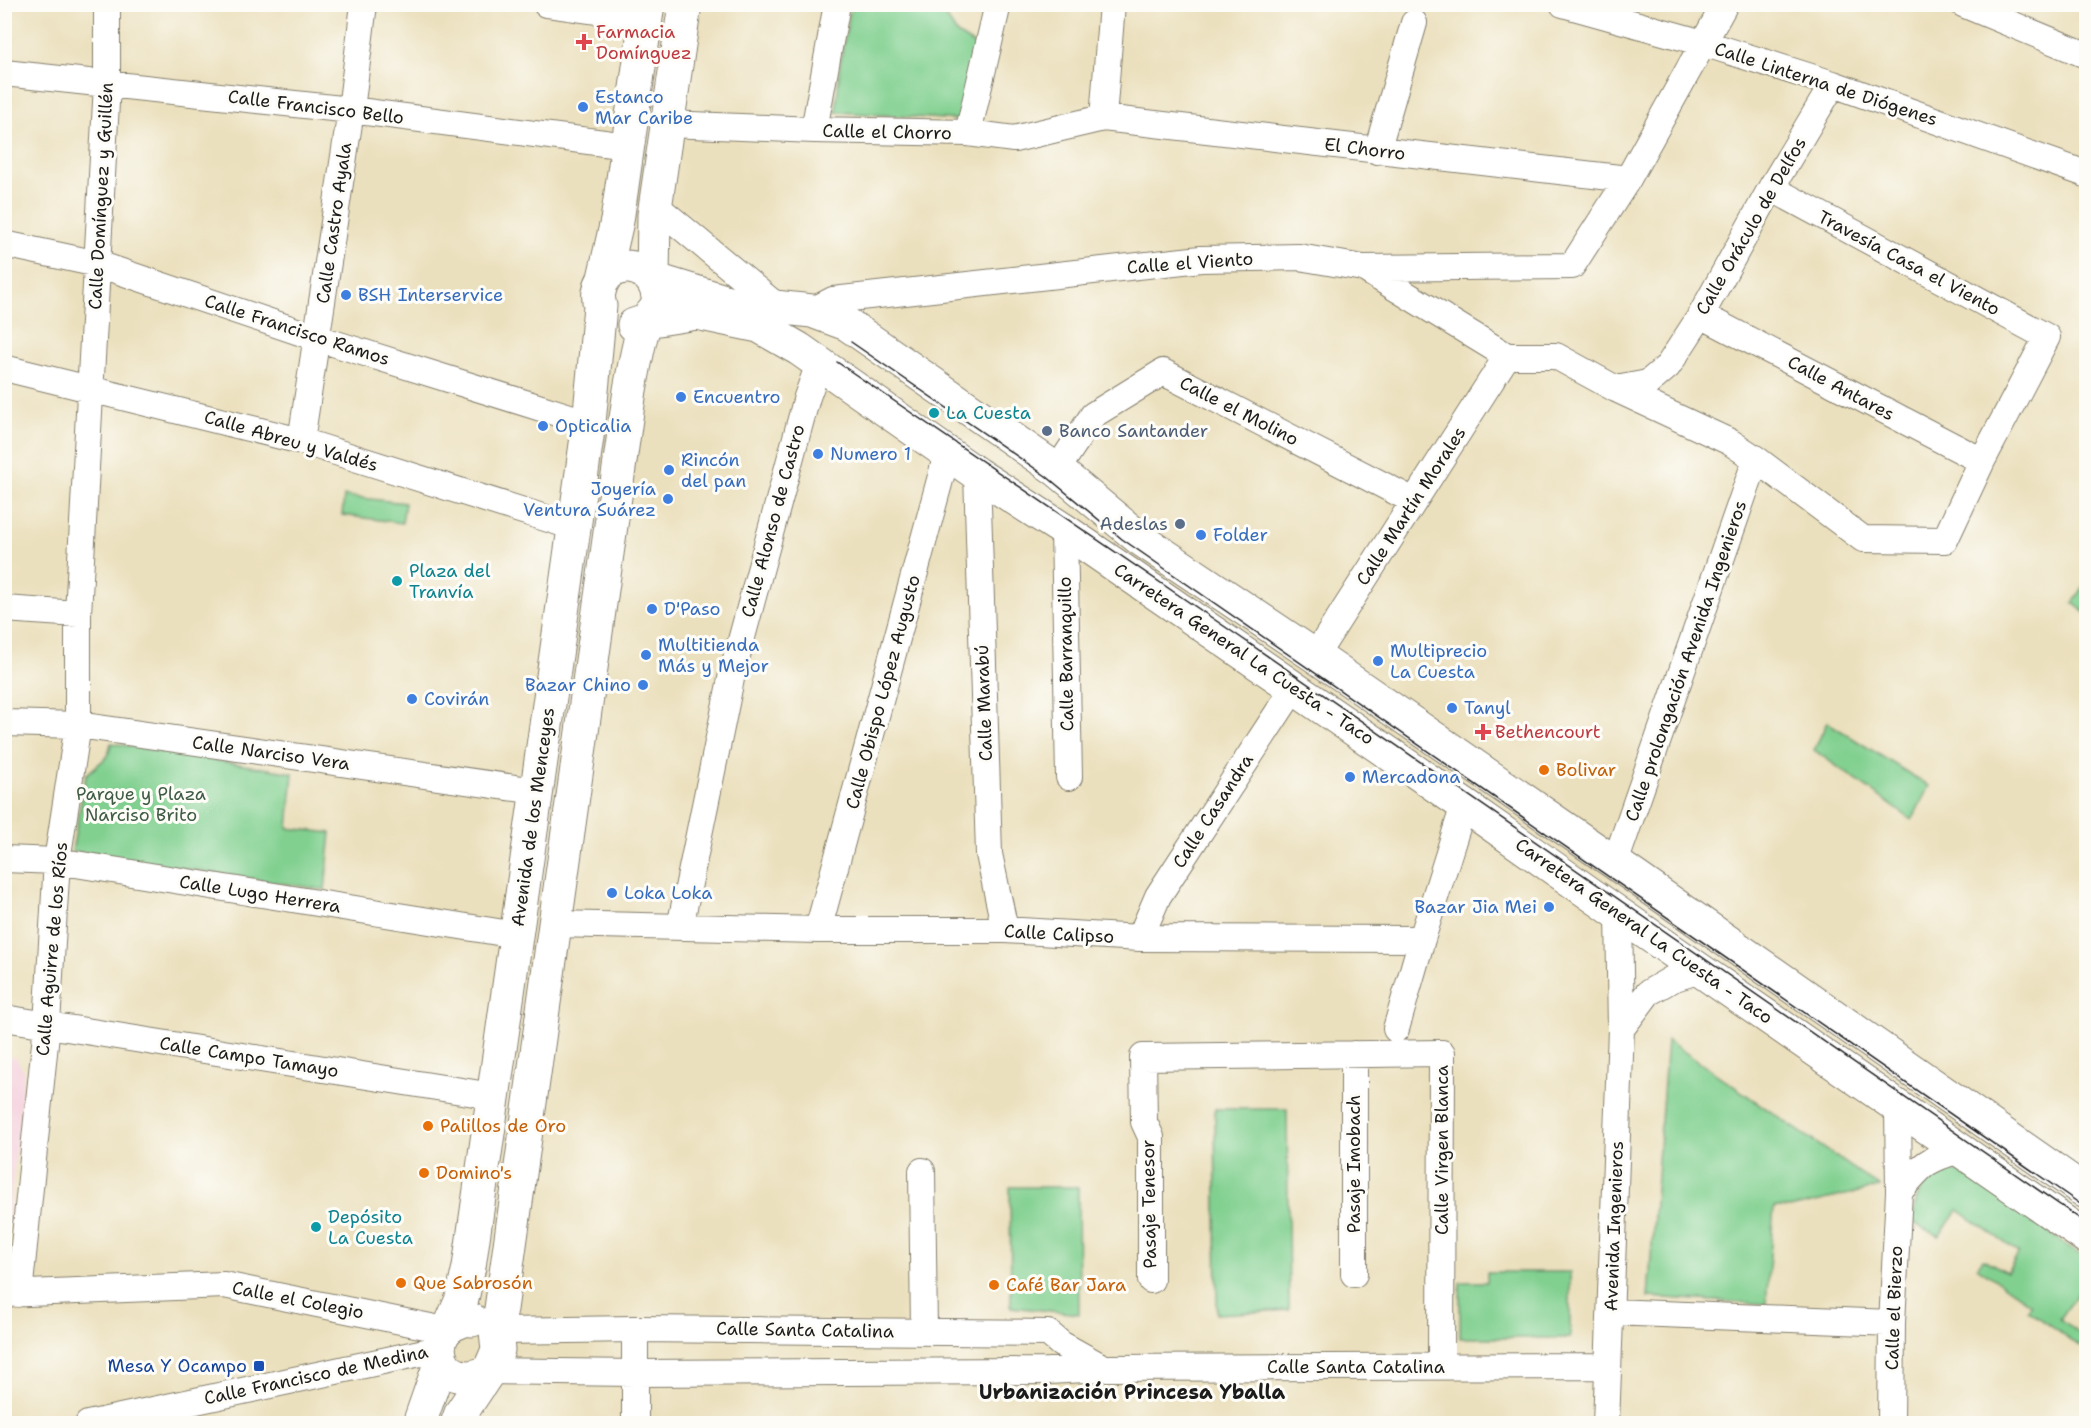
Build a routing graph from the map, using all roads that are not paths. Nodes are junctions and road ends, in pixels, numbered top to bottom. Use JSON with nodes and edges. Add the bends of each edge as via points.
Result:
{"nodes":[{"id":1,"x":107,"y":4,"type":"edge"},
{"id":2,"x":364,"y":4,"type":"edge"},
{"id":3,"x":546,"y":4,"type":"edge"},
{"id":4,"x":685,"y":4,"type":"edge"},
{"id":5,"x":837,"y":4,"type":"edge"},
{"id":6,"x":998,"y":4,"type":"edge"},
{"id":7,"x":1112,"y":4,"type":"edge"},
{"id":8,"x":1563,"y":4,"type":"edge"},
{"id":9,"x":1725,"y":4,"type":"edge"},
{"id":10,"x":1964,"y":5,"type":"edge"},
{"id":11,"x":647,"y":11,"type":"edge"},
{"id":12,"x":1414,"y":23,"type":"dead end"},
{"id":13,"x":1703,"y":43,"type":"junction"},
{"id":14,"x":2086,"y":55,"type":"edge"},
{"id":15,"x":4,"y":73,"type":"edge"},
{"id":16,"x":107,"y":84,"type":"junction"},
{"id":17,"x":1833,"y":84,"type":"junction"},
{"id":18,"x":351,"y":110,"type":"junction"},
{"id":19,"x":1103,"y":118,"type":"junction"},
{"id":20,"x":668,"y":124,"type":"junction"},
{"id":21,"x":814,"y":130,"type":"junction"},
{"id":22,"x":968,"y":133,"type":"junction"},
{"id":23,"x":627,"y":146,"type":"junction"},
{"id":24,"x":1377,"y":151,"type":"junction"},
{"id":25,"x":2086,"y":174,"type":"edge"},
{"id":26,"x":1628,"y":179,"type":"junction"},
{"id":27,"x":1771,"y":188,"type":"junction"},
{"id":28,"x":656,"y":206,"type":"junction"},
{"id":29,"x":4,"y":244,"type":"edge"},
{"id":30,"x":98,"y":264,"type":"junction"},
{"id":31,"x":1363,"y":268,"type":"junction"},
{"id":32,"x":653,"y":279,"type":"junction"},
{"id":33,"x":602,"y":292,"type":"junction"},
{"id":34,"x":779,"y":308,"type":"junction"},
{"id":35,"x":812,"y":311,"type":"junction"},
{"id":36,"x":1701,"y":315,"type":"junction"},
{"id":37,"x":646,"y":321,"type":"junction"},
{"id":38,"x":317,"y":338,"type":"junction"},
{"id":39,"x":809,"y":356,"type":"junction"},
{"id":40,"x":1507,"y":356,"type":"junction"},
{"id":41,"x":1668,"y":366,"type":"junction"},
{"id":42,"x":4,"y":368,"type":"edge"},
{"id":43,"x":90,"y":388,"type":"junction"},
{"id":44,"x":1616,"y":389,"type":"junction"},
{"id":45,"x":1675,"y":416,"type":"junction"},
{"id":46,"x":589,"y":423,"type":"junction"},
{"id":47,"x":301,"y":441,"type":"junction"},
{"id":48,"x":947,"y":454,"type":"junction"},
{"id":49,"x":1756,"y":459,"type":"junction"},
{"id":50,"x":1982,"y":461,"type":"junction"},
{"id":51,"x":1057,"y":470,"type":"junction"},
{"id":52,"x":976,"y":474,"type":"junction"},
{"id":53,"x":1414,"y":501,"type":"junction"},
{"id":54,"x":574,"y":527,"type":"junction"},
{"id":55,"x":1064,"y":530,"type":"junction"},
{"id":56,"x":4,"y":609,"type":"edge"},
{"id":57,"x":78,"y":614,"type":"junction"},
{"id":58,"x":1315,"y":656,"type":"junction"},
{"id":59,"x":1294,"y":688,"type":"junction"},
{"id":60,"x":4,"y":723,"type":"edge"},
{"id":61,"x":78,"y":725,"type":"junction"},
{"id":62,"x":1069,"y":777,"type":"dead end"},
{"id":63,"x":536,"y":791,"type":"junction"},
{"id":64,"x":1464,"y":805,"type":"junction"},
{"id":65,"x":4,"y":859,"type":"edge"},
{"id":66,"x":57,"y":861,"type":"junction"},
{"id":67,"x":1615,"y":863,"type":"junction"},
{"id":68,"x":1618,"y":914,"type":"junction"},
{"id":69,"x":555,"y":924,"type":"junction"},
{"id":70,"x":680,"y":927,"type":"junction"},
{"id":71,"x":818,"y":930,"type":"junction"},
{"id":72,"x":1005,"y":930,"type":"junction"},
{"id":73,"x":516,"y":935,"type":"junction"},
{"id":74,"x":1140,"y":938,"type":"junction"},
{"id":75,"x":1422,"y":939,"type":"junction"},
{"id":76,"x":1700,"y":970,"type":"junction"},
{"id":77,"x":4,"y":1018,"type":"edge"},
{"id":78,"x":47,"y":1024,"type":"junction"},
{"id":79,"x":1396,"y":1029,"type":"dead end"},
{"id":80,"x":1621,"y":1029,"type":"junction"},
{"id":81,"x":1354,"y":1054,"type":"junction"},
{"id":82,"x":1143,"y":1057,"type":"joint"},
{"id":83,"x":493,"y":1096,"type":"junction"},
{"id":84,"x":1898,"y":1107,"type":"junction"},
{"id":85,"x":1960,"y":1150,"type":"junction"},
{"id":86,"x":922,"y":1171,"type":"dead end"},
{"id":87,"x":2086,"y":1191,"type":"edge"},
{"id":88,"x":1899,"y":1192,"type":"junction"},
{"id":89,"x":2086,"y":1237,"type":"edge"},
{"id":90,"x":1354,"y":1274,"type":"dead end"},
{"id":91,"x":1151,"y":1280,"type":"dead end"},
{"id":92,"x":12,"y":1294,"type":"edge"},
{"id":93,"x":1611,"y":1312,"type":"junction"},
{"id":94,"x":1892,"y":1323,"type":"junction"},
{"id":95,"x":635,"y":1329,"type":"junction"},
{"id":96,"x":495,"y":1331,"type":"junction"},
{"id":97,"x":924,"y":1332,"type":"junction"},
{"id":98,"x":444,"y":1341,"type":"junction"},
{"id":99,"x":1061,"y":1344,"type":"junction"},
{"id":100,"x":1441,"y":1366,"type":"junction"},
{"id":101,"x":1608,"y":1366,"type":"junction"},
{"id":102,"x":1104,"y":1368,"type":"junction"},
{"id":103,"x":489,"y":1371,"type":"junction"},
{"id":104,"x":1048,"y":1371,"type":"junction"},
{"id":105,"x":635,"y":1373,"type":"junction"},
{"id":106,"x":88,"y":1424,"type":"edge"},
{"id":107,"x":419,"y":1424,"type":"edge"},
{"id":108,"x":457,"y":1424,"type":"edge"},
{"id":109,"x":635,"y":1424,"type":"edge"},
{"id":110,"x":1606,"y":1424,"type":"edge"},
{"id":111,"x":1891,"y":1424,"type":"edge"}],
"edges":[{"from":1,"to":16,"type":"street","name":"Calle Domínguez y Guillén"},
{"from":2,"to":18,"type":"street","name":"Calle Castro Ayala"},
{"from":3,"to":11,"type":"street"},
{"from":4,"to":20,"type":"main road"},
{"from":5,"to":21,"type":"street"},
{"from":6,"to":22,"type":"street"},
{"from":7,"to":19,"type":"street"},
{"from":8,"to":13,"type":"street","name":"Calle Linterna de Diógenes"},
{"from":9,"to":13,"type":"street"},
{"from":10,"to":14,"type":"street"},
{"from":11,"to":23,"type":"main road","name":"Avenida de los Menceyes"},
{"from":12,"to":24,"type":"street"},
{"from":13,"to":17,"type":"street","name":"Calle Linterna de Diógenes"},
{"from":13,"to":26,"type":"street"},
{"from":15,"to":16,"type":"street","name":"Calle Francisco Bello"},
{"from":16,"to":18,"type":"street","name":"Calle Francisco Bello"},
{"from":16,"to":30,"type":"street","name":"Calle Domínguez y Guillén"},
{"from":17,"to":25,"type":"street","name":"Calle Linterna de Diógenes"},
{"from":17,"to":27,"type":"street","name":"Calle Oráculo de Delfos"},
{"from":18,"to":23,"type":"street","name":"Calle Francisco Bello"},
{"from":18,"to":38,"type":"street","name":"Calle Castro Ayala"},
{"from":19,"to":22,"type":"street","name":"Calle el Chorro","via":[[1014,139]]},
{"from":19,"to":24,"type":"street","name":"El Chorro"},
{"from":20,"to":21,"type":"street","name":"Calle el Chorro"},
{"from":20,"to":28,"type":"main road"},
{"from":21,"to":22,"type":"street","name":"Calle el Chorro"},
{"from":23,"to":33,"type":"main road","name":"Avenida de los Menceyes"},
{"from":24,"to":26,"type":"street","name":"El Chorro"},
{"from":26,"to":31,"type":"street","name":"Calle el Viento","via":[[1572,266]]},
{"from":27,"to":36,"type":"street","name":"Calle Oráculo de Delfos"},
{"from":27,"to":50,"type":"street","name":"Travesía Casa el Viento","via":[[2047,337]]},
{"from":28,"to":32,"type":"main road"},
{"from":28,"to":34,"type":"street"},
{"from":29,"to":30,"type":"street","name":"Calle Francisco Ramos"},
{"from":30,"to":38,"type":"street","name":"Calle Francisco Ramos"},
{"from":30,"to":43,"type":"street","name":"Calle Domínguez y Guillén"},
{"from":31,"to":35,"type":"street","name":"Calle el Viento","via":[[1299,257],[1201,258],[833,300]]},
{"from":31,"to":40,"type":"street"},
{"from":32,"to":33,"type":"main road","via":[[638,268],[618,268]]},
{"from":32,"to":34,"type":"main road","name":"Carretera General La Cuesta - Taco","via":[[728,302]]},
{"from":32,"to":37,"type":"main road","via":[[659,297]]},
{"from":33,"to":37,"type":"main road","via":[[611,321],[630,327]]},
{"from":33,"to":46,"type":"main road","name":"Avenida de los Menceyes"},
{"from":34,"to":35,"type":"main road","name":"Carretera General La Cuesta - Taco"},
{"from":35,"to":39,"type":"main road","via":[[802,321],[797,337]]},
{"from":35,"to":51,"type":"main road","name":"Carretera General La Cuesta - Taco","via":[[846,324]]},
{"from":36,"to":41,"type":"street","name":"Calle Oráculo de Delfos"},
{"from":36,"to":50,"type":"street","name":"Calle Antares"},
{"from":37,"to":39,"type":"main road","name":"Carretera General La Cuesta - Taco","via":[[697,313],[724,318],[759,326]]},
{"from":37,"to":69,"type":"main road","name":"Avenida de los Menceyes","via":[[630,390]]},
{"from":38,"to":46,"type":"street","name":"Calle Francisco Ramos"},
{"from":38,"to":47,"type":"street","name":"Calle Castro Ayala"},
{"from":39,"to":48,"type":"main road","name":"Carretera General La Cuesta - Taco"},
{"from":39,"to":70,"type":"street","name":"Calle Alonso de Castro","via":[[807,397],[732,674]]},
{"from":40,"to":44,"type":"street","via":[[1556,356]]},
{"from":40,"to":53,"type":"street","name":"Calle Martín Morales"},
{"from":41,"to":44,"type":"street","name":"Calle Oráculo de Delfos","via":[[1648,383]]},
{"from":41,"to":45,"type":"street","via":[[1668,395]]},
{"from":42,"to":43,"type":"street","name":"Calle Abreu y Valdés"},
{"from":43,"to":47,"type":"street","name":"Calle Abreu y Valdés"},
{"from":43,"to":57,"type":"street","name":"Calle Aguirre de los Ríos"},
{"from":44,"to":45,"type":"street"},
{"from":45,"to":49,"type":"street"},
{"from":46,"to":54,"type":"main road","name":"Avenida de los Menceyes"},
{"from":47,"to":54,"type":"street","name":"Calle Abreu y Valdés"},
{"from":48,"to":52,"type":"main road","name":"Carretera General La Cuesta - Taco"},
{"from":48,"to":71,"type":"street","name":"Calle Obispo López Augusto"},
{"from":49,"to":50,"type":"street","via":[[1863,539],[1945,540]]},
{"from":49,"to":67,"type":"street","name":"Calle prolongación Avenida Ingenieros"},
{"from":51,"to":53,"type":"street","name":"Calle el Molino","via":[[1093,415],[1163,372]]},
{"from":51,"to":58,"type":"main road","name":"Carretera General La Cuesta - Taco","via":[[1139,538]]},
{"from":52,"to":55,"type":"main road","name":"Carretera General La Cuesta - Taco"},
{"from":52,"to":72,"type":"street","name":"Calle Marabú","via":[[989,854]]},
{"from":53,"to":58,"type":"street","name":"Calle Martín Morales"},
{"from":54,"to":63,"type":"main road","name":"Avenida de los Menceyes"},
{"from":55,"to":59,"type":"main road","name":"Carretera General La Cuesta - Taco"},
{"from":55,"to":62,"type":"street","name":"Calle Barranquillo"},
{"from":56,"to":57,"type":"street"},
{"from":57,"to":61,"type":"street","name":"Calle Aguirre de los Ríos"},
{"from":58,"to":67,"type":"main road","name":"Carretera General La Cuesta - Taco"},
{"from":59,"to":64,"type":"main road","name":"Carretera General La Cuesta - Taco"},
{"from":59,"to":74,"type":"street","name":"Calle Casandra","via":[[1158,896]]},
{"from":60,"to":61,"type":"street","name":"Calle Narciso Vera"},
{"from":61,"to":63,"type":"street","name":"Calle Narciso Vera"},
{"from":61,"to":66,"type":"street","name":"Calle Aguirre de los Ríos"},
{"from":63,"to":73,"type":"main road","name":"Avenida de los Menceyes"},
{"from":64,"to":68,"type":"main road","name":"Carretera General La Cuesta - Taco"},
{"from":64,"to":75,"type":"street"},
{"from":65,"to":66,"type":"street","name":"Calle Lugo Herrera"},
{"from":66,"to":73,"type":"street","name":"Calle Lugo Herrera"},
{"from":66,"to":78,"type":"street","name":"Calle Aguirre de los Ríos"},
{"from":67,"to":87,"type":"main road","name":"Carretera General La Cuesta - Taco"},
{"from":68,"to":76,"type":"main road","name":"Carretera General La Cuesta - Taco"},
{"from":68,"to":80,"type":"street","name":"Avenida Ingenieros"},
{"from":69,"to":70,"type":"street","name":"Calle Calipso"},
{"from":69,"to":96,"type":"main road","name":"Avenida de los Menceyes"},
{"from":70,"to":71,"type":"street","name":"Calle Calipso"},
{"from":71,"to":72,"type":"street","name":"Calle Calipso"},
{"from":72,"to":74,"type":"street","name":"Calle Calipso"},
{"from":73,"to":83,"type":"main road","name":"Avenida de los Menceyes"},
{"from":74,"to":75,"type":"street","name":"Calle Calipso"},
{"from":75,"to":79,"type":"street"},
{"from":76,"to":80,"type":"street","via":[[1672,979],[1648,993]]},
{"from":76,"to":84,"type":"main road","name":"Carretera General La Cuesta - Taco"},
{"from":77,"to":78,"type":"street","name":"Calle Campo Tamayo"},
{"from":78,"to":83,"type":"street","name":"Calle Campo Tamayo"},
{"from":78,"to":92,"type":"street","name":"Calle Aguirre de los Ríos"},
{"from":80,"to":93,"type":"street","name":"Avenida Ingenieros"},
{"from":81,"to":82,"type":"street","name":"Calle Virgen Blanca"},
{"from":81,"to":90,"type":"street","name":"Pasaje Imobach"},
{"from":81,"to":100,"type":"street","name":"Calle Virgen Blanca","via":[[1442,1053]]},
{"from":82,"to":91,"type":"street","name":"Pasaje Tenesor","via":[[1144,1122],[1151,1137]]},
{"from":83,"to":98,"type":"main road","name":"Avenida de los Menceyes","via":[[470,1267],[462,1299]]},
{"from":84,"to":85,"type":"main road","name":"Carretera General La Cuesta - Taco"},
{"from":84,"to":88,"type":"street","name":"Calle el Bierzo"},
{"from":85,"to":88,"type":"street","via":[[1922,1165]]},
{"from":85,"to":89,"type":"main road","name":"Carretera General La Cuesta - Taco"},
{"from":86,"to":97,"type":"street"},
{"from":88,"to":94,"type":"street","name":"Calle el Bierzo"},
{"from":92,"to":98,"type":"street","name":"Calle el Colegio","via":[[224,1285]]},
{"from":93,"to":94,"type":"street"},
{"from":93,"to":101,"type":"street","name":"Avenida Ingenieros"},
{"from":94,"to":111,"type":"street","name":"Calle el Bierzo"},
{"from":95,"to":96,"type":"street","name":"Calle Santa Catalina"},
{"from":95,"to":97,"type":"street","name":"Calle Santa Catalina"},
{"from":95,"to":105,"type":"street"},
{"from":96,"to":98,"type":"main road","via":[[468,1319]]},
{"from":96,"to":103,"type":"main road","via":[[498,1350]]},
{"from":97,"to":99,"type":"street","name":"Calle Santa Catalina","via":[[1048,1333]]},
{"from":98,"to":103,"type":"main road","via":[[452,1373],[465,1378]]},
{"from":98,"to":106,"type":"street","name":"Calle Francisco de Medina"},
{"from":98,"to":107,"type":"main road","name":"Avenida de los Menceyes"},
{"from":99,"to":102,"type":"street","name":"Calle Santa Catalina"},
{"from":99,"to":104,"type":"street"},
{"from":100,"to":101,"type":"street","name":"Calle Santa Catalina"},
{"from":100,"to":102,"type":"street","name":"Calle Santa Catalina"},
{"from":101,"to":110,"type":"street","name":"Avenida Ingenieros"},
{"from":102,"to":104,"type":"street","name":"Calle Santa Catalina"},
{"from":103,"to":105,"type":"street","name":"Calle Santa Catalina"},
{"from":103,"to":108,"type":"main road"},
{"from":104,"to":105,"type":"street","name":"Calle Santa Catalina"},
{"from":105,"to":109,"type":"street"}]}
